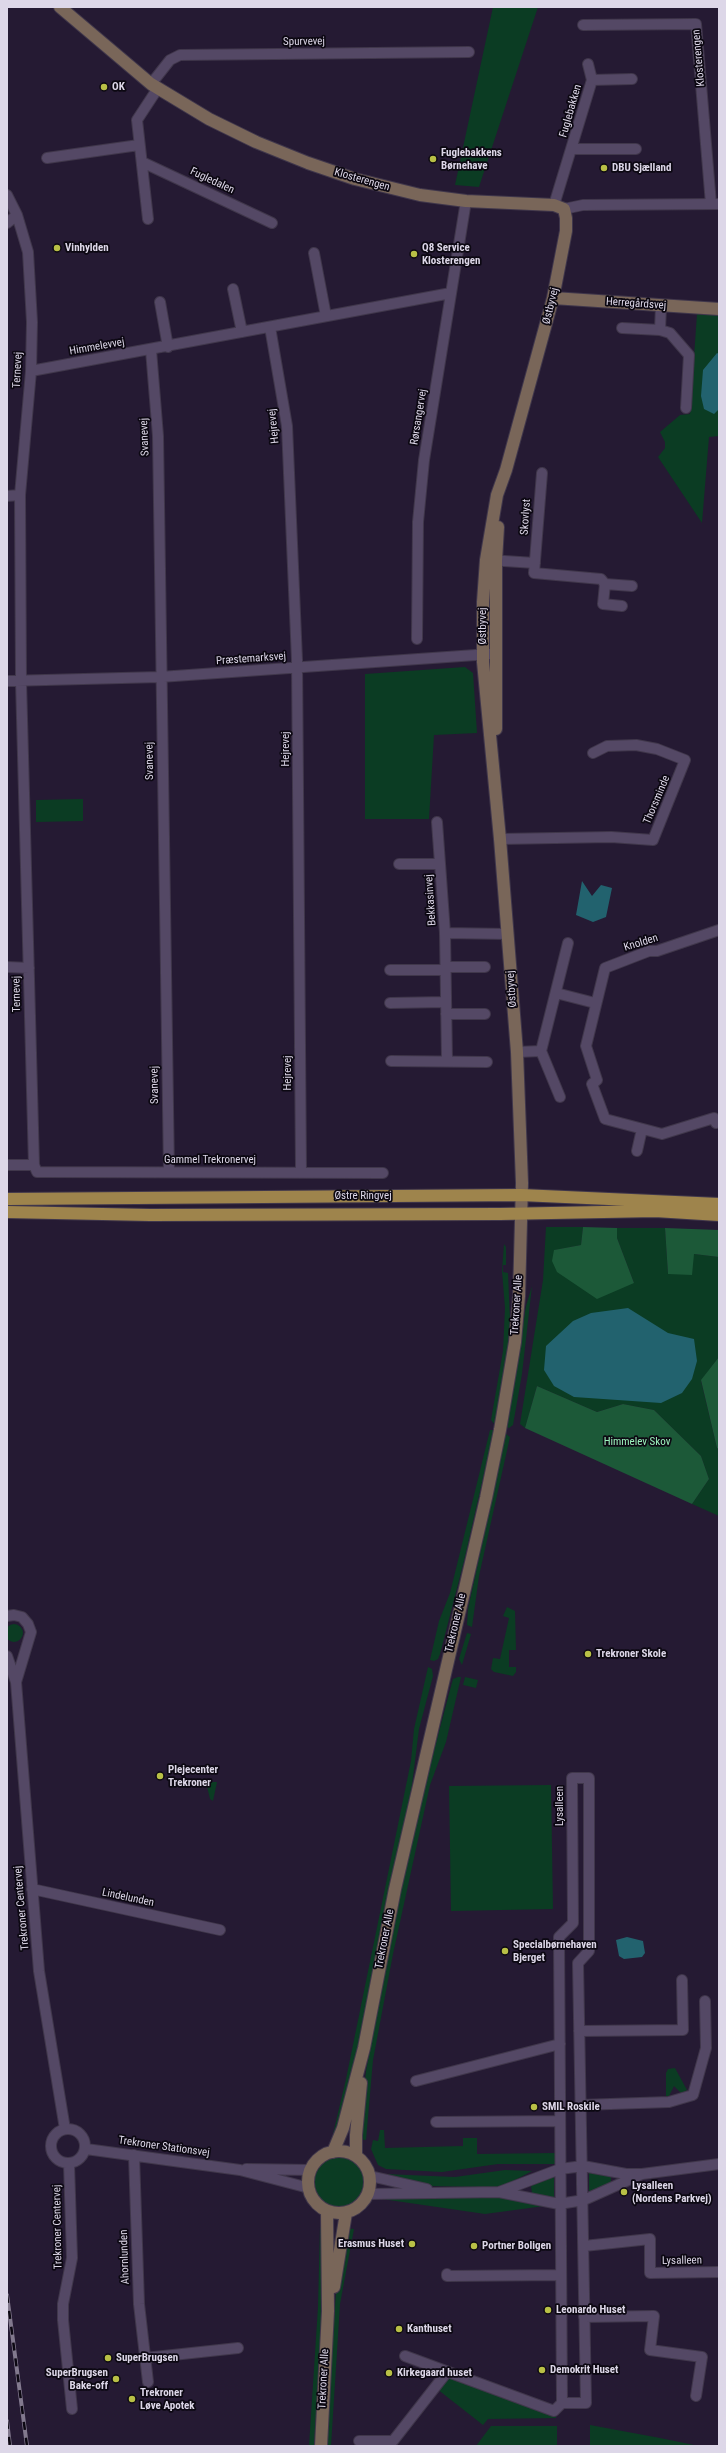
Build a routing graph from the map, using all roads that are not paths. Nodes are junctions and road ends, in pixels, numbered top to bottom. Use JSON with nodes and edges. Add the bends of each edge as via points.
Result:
{"nodes":[{"id":1,"x":60,"y":7,"type":"edge"},
{"id":2,"x":583,"y":25,"type":"dead end"},
{"id":3,"x":469,"y":52,"type":"dead end"},
{"id":4,"x":588,"y":64,"type":"dead end"},
{"id":5,"x":632,"y":79,"type":"dead end"},
{"id":6,"x":592,"y":80,"type":"junction"},
{"id":7,"x":155,"y":86,"type":"junction"},
{"id":8,"x":139,"y":145,"type":"junction"},
{"id":9,"x":573,"y":149,"type":"junction"},
{"id":10,"x":636,"y":149,"type":"dead end"},
{"id":11,"x":47,"y":158,"type":"dead end"},
{"id":12,"x":142,"y":162,"type":"junction"},
{"id":13,"x":7,"y":195,"type":"edge"},
{"id":14,"x":466,"y":201,"type":"junction"},
{"id":15,"x":715,"y":204,"type":"edge"},
{"id":16,"x":559,"y":207,"type":"junction"},
{"id":17,"x":17,"y":216,"type":"junction"},
{"id":18,"x":148,"y":219,"type":"dead end"},
{"id":19,"x":7,"y":223,"type":"edge"},
{"id":20,"x":272,"y":223,"type":"dead end"},
{"id":21,"x":314,"y":253,"type":"dead end"},
{"id":22,"x":233,"y":289,"type":"dead end"},
{"id":23,"x":451,"y":293,"type":"junction"},
{"id":24,"x":553,"y":298,"type":"junction"},
{"id":25,"x":160,"y":302,"type":"dead end"},
{"id":26,"x":661,"y":306,"type":"junction"},
{"id":27,"x":719,"y":309,"type":"edge"},
{"id":28,"x":326,"y":316,"type":"junction"},
{"id":29,"x":270,"y":327,"type":"junction"},
{"id":30,"x":622,"y":328,"type":"dead end"},
{"id":31,"x":660,"y":330,"type":"junction"},
{"id":32,"x":242,"y":332,"type":"junction"},
{"id":33,"x":168,"y":347,"type":"junction"},
{"id":34,"x":151,"y":350,"type":"junction"},
{"id":35,"x":31,"y":371,"type":"junction"},
{"id":36,"x":686,"y":408,"type":"dead end"},
{"id":37,"x":542,"y":473,"type":"dead end"},
{"id":38,"x":20,"y":495,"type":"junction"},
{"id":39,"x":7,"y":496,"type":"edge"},
{"id":40,"x":491,"y":560,"type":"junction"},
{"id":41,"x":535,"y":564,"type":"junction"},
{"id":42,"x":605,"y":584,"type":"junction"},
{"id":43,"x":632,"y":586,"type":"dead end"},
{"id":44,"x":622,"y":606,"type":"dead end"},
{"id":45,"x":417,"y":638,"type":"dead end"},
{"id":46,"x":483,"y":654,"type":"junction"},
{"id":47,"x":496,"y":654,"type":"junction"},
{"id":48,"x":298,"y":668,"type":"junction"},
{"id":49,"x":160,"y":677,"type":"junction"},
{"id":50,"x":7,"y":681,"type":"edge"},
{"id":51,"x":21,"y":681,"type":"junction"},
{"id":52,"x":594,"y":753,"type":"dead end"},
{"id":53,"x":496,"y":784,"type":"junction"},
{"id":54,"x":437,"y":822,"type":"dead end"},
{"id":55,"x":500,"y":838,"type":"junction"},
{"id":56,"x":399,"y":864,"type":"dead end"},
{"id":57,"x":440,"y":864,"type":"junction"},
{"id":58,"x":719,"y":930,"type":"edge"},
{"id":59,"x":445,"y":933,"type":"junction"},
{"id":60,"x":508,"y":934,"type":"junction"},
{"id":61,"x":568,"y":943,"type":"dead end"},
{"id":62,"x":485,"y":967,"type":"dead end"},
{"id":63,"x":7,"y":968,"type":"edge"},
{"id":64,"x":29,"y":968,"type":"junction"},
{"id":65,"x":445,"y":968,"type":"junction"},
{"id":66,"x":390,"y":970,"type":"dead end"},
{"id":67,"x":556,"y":993,"type":"junction"},
{"id":68,"x":446,"y":1002,"type":"junction"},
{"id":69,"x":390,"y":1003,"type":"dead end"},
{"id":70,"x":595,"y":1003,"type":"junction"},
{"id":71,"x":446,"y":1014,"type":"junction"},
{"id":72,"x":485,"y":1014,"type":"dead end"},
{"id":73,"x":541,"y":1051,"type":"junction"},
{"id":74,"x":517,"y":1052,"type":"junction"},
{"id":75,"x":391,"y":1061,"type":"dead end"},
{"id":76,"x":447,"y":1061,"type":"junction"},
{"id":77,"x":487,"y":1062,"type":"dead end"},
{"id":78,"x":560,"y":1097,"type":"dead end"},
{"id":79,"x":719,"y":1122,"type":"edge"},
{"id":80,"x":642,"y":1129,"type":"junction"},
{"id":81,"x":637,"y":1151,"type":"dead end"},
{"id":82,"x":7,"y":1165,"type":"edge"},
{"id":83,"x":35,"y":1169,"type":"junction"},
{"id":84,"x":169,"y":1172,"type":"junction"},
{"id":85,"x":301,"y":1172,"type":"junction"},
{"id":86,"x":383,"y":1173,"type":"dead end"},
{"id":87,"x":521,"y":1195,"type":"junction"},
{"id":88,"x":7,"y":1199,"type":"edge"},
{"id":89,"x":719,"y":1204,"type":"edge"},
{"id":90,"x":7,"y":1212,"type":"edge"},
{"id":91,"x":521,"y":1214,"type":"junction"},
{"id":92,"x":719,"y":1214,"type":"edge"},
{"id":93,"x":7,"y":1616,"type":"edge"},
{"id":94,"x":7,"y":1656,"type":"edge"},
{"id":95,"x":16,"y":1682,"type":"junction"},
{"id":96,"x":32,"y":1889,"type":"junction"},
{"id":97,"x":589,"y":1922,"type":"junction"},
{"id":98,"x":573,"y":1923,"type":"junction"},
{"id":99,"x":220,"y":1930,"type":"dead end"},
{"id":100,"x":682,"y":1980,"type":"dead end"},
{"id":101,"x":705,"y":2001,"type":"dead end"},
{"id":102,"x":579,"y":2031,"type":"junction"},
{"id":103,"x":560,"y":2044,"type":"junction"},
{"id":104,"x":364,"y":2048,"type":"junction"},
{"id":105,"x":416,"y":2081,"type":"dead end"},
{"id":106,"x":581,"y":2105,"type":"junction"},
{"id":107,"x":436,"y":2122,"type":"dead end"},
{"id":108,"x":560,"y":2122,"type":"junction"},
{"id":109,"x":65,"y":2129,"type":"junction"},
{"id":110,"x":86,"y":2148,"type":"junction"},
{"id":111,"x":333,"y":2152,"type":"junction"},
{"id":112,"x":134,"y":2155,"type":"junction"},
{"id":113,"x":356,"y":2156,"type":"junction"},
{"id":114,"x":68,"y":2164,"type":"junction"},
{"id":115,"x":719,"y":2164,"type":"edge"},
{"id":116,"x":583,"y":2166,"type":"junction"},
{"id":117,"x":560,"y":2169,"type":"junction"},
{"id":118,"x":240,"y":2170,"type":"junction"},
{"id":119,"x":311,"y":2170,"type":"junction"},
{"id":120,"x":642,"y":2174,"type":"junction"},
{"id":121,"x":370,"y":2176,"type":"junction"},
{"id":122,"x":309,"y":2188,"type":"junction"},
{"id":123,"x":430,"y":2192,"type":"junction"},
{"id":124,"x":499,"y":2192,"type":"junction"},
{"id":125,"x":368,"y":2194,"type":"junction"},
{"id":126,"x":584,"y":2200,"type":"junction"},
{"id":127,"x":559,"y":2204,"type":"junction"},
{"id":128,"x":327,"y":2211,"type":"junction"},
{"id":129,"x":346,"y":2213,"type":"junction"},
{"id":130,"x":584,"y":2246,"type":"junction"},
{"id":131,"x":719,"y":2272,"type":"edge"},
{"id":132,"x":446,"y":2274,"type":"dead end"},
{"id":133,"x":560,"y":2275,"type":"junction"},
{"id":134,"x":328,"y":2311,"type":"junction"},
{"id":135,"x":584,"y":2317,"type":"junction"},
{"id":136,"x":238,"y":2348,"type":"dead end"},
{"id":137,"x":405,"y":2356,"type":"dead end"},
{"id":138,"x":145,"y":2358,"type":"junction"},
{"id":139,"x":447,"y":2372,"type":"junction"},
{"id":140,"x":148,"y":2382,"type":"dead end"},
{"id":141,"x":696,"y":2396,"type":"dead end"},
{"id":142,"x":562,"y":2403,"type":"junction"},
{"id":143,"x":72,"y":2408,"type":"dead end"},
{"id":144,"x":359,"y":2441,"type":"dead end"},
{"id":145,"x":321,"y":2446,"type":"edge"}],
"edges":[{"from":1,"to":7,"type":"street","name":"Klosterengen"},
{"from":2,"to":15,"type":"street","name":"Klosterengen","via":[[696,24]]},
{"from":3,"to":7,"type":"street","name":"Spurvevej","via":[[180,55],[170,60]]},
{"from":4,"to":6,"type":"street","name":"Fuglebakken"},
{"from":5,"to":6,"type":"street","name":"Fuglebakken"},
{"from":6,"to":9,"type":"street","name":"Fuglebakken"},
{"from":7,"to":8,"type":"street","via":[[137,120]]},
{"from":7,"to":14,"type":"street","name":"Klosterengen","via":[[209,119],[308,164],[420,195]]},
{"from":8,"to":11,"type":"street"},
{"from":8,"to":12,"type":"street"},
{"from":9,"to":10,"type":"street","name":"Fuglebakken"},
{"from":9,"to":16,"type":"street","name":"Fuglebakken"},
{"from":12,"to":18,"type":"street"},
{"from":12,"to":20,"type":"street","name":"Fugledalen"},
{"from":13,"to":17,"type":"street","name":"Ternevej"},
{"from":14,"to":16,"type":"street","name":"Klosterengen"},
{"from":14,"to":23,"type":"street","name":"Rørsangervej"},
{"from":15,"to":16,"type":"street","name":"Klosterengen"},
{"from":16,"to":24,"type":"street","name":"Østbyvej","via":[[566,228]]},
{"from":17,"to":19,"type":"street"},
{"from":17,"to":35,"type":"street","name":"Ternevej","via":[[28,252]]},
{"from":21,"to":28,"type":"street"},
{"from":22,"to":32,"type":"street"},
{"from":23,"to":28,"type":"street","name":"Himmelevvej"},
{"from":23,"to":45,"type":"street","name":"Rørsangervej","via":[[424,460],[418,515]]},
{"from":24,"to":26,"type":"street","name":"Herregårdsvej"},
{"from":24,"to":40,"type":"street","name":"Østbyvej","via":[[506,470]]},
{"from":25,"to":33,"type":"street"},
{"from":26,"to":27,"type":"street","name":"Herregårdsvej"},
{"from":26,"to":31,"type":"street"},
{"from":28,"to":29,"type":"street","name":"Himmelevvej"},
{"from":29,"to":32,"type":"street","name":"Himmelevvej"},
{"from":29,"to":48,"type":"street","name":"Hejrevej","via":[[288,426]]},
{"from":30,"to":31,"type":"street"},
{"from":31,"to":36,"type":"street","via":[[670,333],[689,355]]},
{"from":32,"to":33,"type":"street","name":"Himmelevvej"},
{"from":33,"to":34,"type":"street","name":"Himmelevvej"},
{"from":34,"to":35,"type":"street","name":"Himmelevvej"},
{"from":34,"to":49,"type":"street","name":"Svanevej","via":[[158,436]]},
{"from":35,"to":38,"type":"street","name":"Ternevej"},
{"from":37,"to":41,"type":"street","name":"Skovlyst"},
{"from":38,"to":39,"type":"street"},
{"from":38,"to":51,"type":"street","name":"Ternevej"},
{"from":40,"to":41,"type":"street"},
{"from":40,"to":46,"type":"street","name":"Østbyvej","via":[[483,602]]},
{"from":40,"to":47,"type":"street","name":"Østbyvej"},
{"from":41,"to":42,"type":"street","via":[[534,573],[601,579]]},
{"from":42,"to":43,"type":"street"},
{"from":42,"to":44,"type":"street","via":[[603,604]]},
{"from":46,"to":47,"type":"street","name":"Præstemarksvej"},
{"from":46,"to":48,"type":"street","name":"Præstemarksvej"},
{"from":46,"to":53,"type":"street","name":"Østbyvej"},
{"from":47,"to":53,"type":"street","name":"Østbyvej"},
{"from":48,"to":49,"type":"street","name":"Præstemarksvej"},
{"from":48,"to":85,"type":"street","name":"Hejrevej"},
{"from":49,"to":51,"type":"street","name":"Præstemarksvej"},
{"from":49,"to":84,"type":"street","name":"Svanevej"},
{"from":50,"to":51,"type":"street","name":"Præstemarksvej"},
{"from":51,"to":64,"type":"street","name":"Ternevej"},
{"from":52,"to":55,"type":"street","name":"Thorsminde","via":[[607,746],[636,745],[657,749],[685,760],[653,840],[604,837]]},
{"from":53,"to":55,"type":"street","name":"Østbyvej"},
{"from":54,"to":57,"type":"street","name":"Bekkasinvej"},
{"from":55,"to":60,"type":"street","name":"Østbyvej"},
{"from":56,"to":57,"type":"street","name":"Bekkasinvej"},
{"from":57,"to":59,"type":"street","name":"Bekkasinvej"},
{"from":58,"to":70,"type":"street","name":"Knolden","via":[[657,951],[649,951],[605,968]]},
{"from":59,"to":60,"type":"street","name":"Bekkasinvej"},
{"from":59,"to":65,"type":"street","name":"Bekkasinvej"},
{"from":60,"to":74,"type":"street","name":"Østbyvej"},
{"from":61,"to":67,"type":"street"},
{"from":62,"to":65,"type":"street"},
{"from":63,"to":64,"type":"street"},
{"from":64,"to":83,"type":"street","name":"Ternevej"},
{"from":65,"to":66,"type":"street"},
{"from":65,"to":68,"type":"street","name":"Bekkasinvej"},
{"from":67,"to":70,"type":"street"},
{"from":67,"to":73,"type":"street"},
{"from":68,"to":69,"type":"street"},
{"from":68,"to":71,"type":"street","name":"Bekkasinvej"},
{"from":70,"to":80,"type":"street","name":"Knolden","via":[[586,1046],[597,1080],[592,1084],[605,1119]]},
{"from":71,"to":72,"type":"street"},
{"from":71,"to":76,"type":"street","name":"Bekkasinvej"},
{"from":73,"to":74,"type":"street"},
{"from":73,"to":78,"type":"street"},
{"from":74,"to":87,"type":"street","name":"Østbyvej"},
{"from":75,"to":76,"type":"street"},
{"from":76,"to":77,"type":"street"},
{"from":79,"to":80,"type":"street","name":"Knolden","via":[[716,1123],[714,1118],[662,1134]]},
{"from":80,"to":81,"type":"street"},
{"from":82,"to":83,"type":"street","name":"Gammel Trekronervej"},
{"from":83,"to":84,"type":"street","name":"Gammel Trekronervej"},
{"from":84,"to":85,"type":"street","name":"Gammel Trekronervej"},
{"from":85,"to":86,"type":"street","name":"Gammel Trekronervej"},
{"from":87,"to":88,"type":"main road","name":"Østre Ringvej"},
{"from":87,"to":89,"type":"main road","name":"Østre Ringvej"},
{"from":87,"to":91,"type":"street","name":"Trekroner Alle"},
{"from":90,"to":91,"type":"main road","name":"Østre Ringvej","via":[[150,1215]]},
{"from":91,"to":92,"type":"main road","name":"Østre Ringvej","via":[[655,1211]]},
{"from":91,"to":104,"type":"street","name":"Trekroner Alle","via":[[515,1342],[500,1430],[397,1881]]},
{"from":93,"to":95,"type":"street","name":"Trekroner Centervej","via":[[22,1617],[31,1632]]},
{"from":94,"to":95,"type":"street","name":"Trekroner Centervej"},
{"from":95,"to":96,"type":"street","name":"Trekroner Centervej"},
{"from":96,"to":99,"type":"street","name":"Lindelunden"},
{"from":96,"to":109,"type":"street","name":"Trekroner Centervej","via":[[44,2008]]},
{"from":97,"to":98,"type":"street"},
{"from":97,"to":98,"type":"street","name":"Lysalleen","via":[[589,1778],[572,1778]]},
{"from":97,"to":102,"type":"street","name":"Lysalleen","via":[[590,1951],[578,1962]]},
{"from":98,"to":103,"type":"street","via":[[559,1937]]},
{"from":100,"to":102,"type":"street","via":[[683,2030]]},
{"from":101,"to":106,"type":"street","via":[[706,2048],[693,2094],[669,2102]]},
{"from":102,"to":106,"type":"street","name":"Lysalleen"},
{"from":103,"to":105,"type":"street"},
{"from":103,"to":108,"type":"street"},
{"from":104,"to":111,"type":"street","name":"Trekroner Alle","via":[[343,2128]]},
{"from":104,"to":113,"type":"street","name":"Trekroner Alle"},
{"from":106,"to":116,"type":"street","name":"Lysalleen"},
{"from":107,"to":108,"type":"street"},
{"from":108,"to":117,"type":"street"},
{"from":109,"to":110,"type":"street","via":[[80,2134],[84,2138]]},
{"from":109,"to":114,"type":"street","via":[[54,2137],[51,2150],[57,2160]]},
{"from":110,"to":112,"type":"street","name":"Trekroner Stationsvej"},
{"from":110,"to":114,"type":"street","via":[[83,2156]]},
{"from":111,"to":113,"type":"street","via":[[345,2152]]},
{"from":111,"to":119,"type":"street","via":[[322,2156]]},
{"from":112,"to":118,"type":"street","name":"Trekroner Stationsvej"},
{"from":112,"to":138,"type":"street","name":"Ahornlunden","via":[[139,2304]]},
{"from":113,"to":121,"type":"street","via":[[365,2165]]},
{"from":114,"to":143,"type":"street","name":"Trekroner Centervej","via":[[72,2258],[63,2304],[63,2320]]},
{"from":115,"to":120,"type":"street"},
{"from":116,"to":117,"type":"street"},
{"from":116,"to":120,"type":"street","via":[[626,2174]]},
{"from":116,"to":126,"type":"street","name":"Lysalleen"},
{"from":117,"to":124,"type":"street"},
{"from":117,"to":127,"type":"street"},
{"from":118,"to":119,"type":"street","name":"Trekroner Stationsvej"},
{"from":118,"to":122,"type":"street","name":"Trekroner Stationsvej"},
{"from":119,"to":122,"type":"street"},
{"from":120,"to":126,"type":"street"},
{"from":121,"to":123,"type":"street","via":[[424,2188]]},
{"from":121,"to":125,"type":"street"},
{"from":122,"to":128,"type":"street","via":[[313,2200]]},
{"from":123,"to":124,"type":"street"},
{"from":123,"to":125,"type":"street"},
{"from":124,"to":127,"type":"street"},
{"from":125,"to":129,"type":"street","via":[[359,2206]]},
{"from":126,"to":127,"type":"street"},
{"from":126,"to":130,"type":"street","name":"Lysalleen"},
{"from":127,"to":133,"type":"street"},
{"from":128,"to":129,"type":"street"},
{"from":128,"to":134,"type":"street","name":"Trekroner Alle"},
{"from":129,"to":134,"type":"street","name":"Trekroner Alle","via":[[332,2303]]},
{"from":130,"to":131,"type":"street","name":"Lysalleen","via":[[650,2239],[650,2273]]},
{"from":130,"to":135,"type":"street","name":"Lysalleen"},
{"from":132,"to":133,"type":"street"},
{"from":133,"to":142,"type":"street"},
{"from":134,"to":145,"type":"street","name":"Trekroner Alle"},
{"from":135,"to":141,"type":"street","via":[[654,2316],[650,2350],[702,2357]]},
{"from":135,"to":142,"type":"street","name":"Lysalleen","via":[[586,2403]]},
{"from":136,"to":138,"type":"street"},
{"from":137,"to":139,"type":"street","name":"Lysalleen"},
{"from":138,"to":140,"type":"street","name":"Ahornlunden"},
{"from":139,"to":142,"type":"street","name":"Lysalleen","via":[[554,2411]]},
{"from":139,"to":144,"type":"street","via":[[393,2442]]}]}
